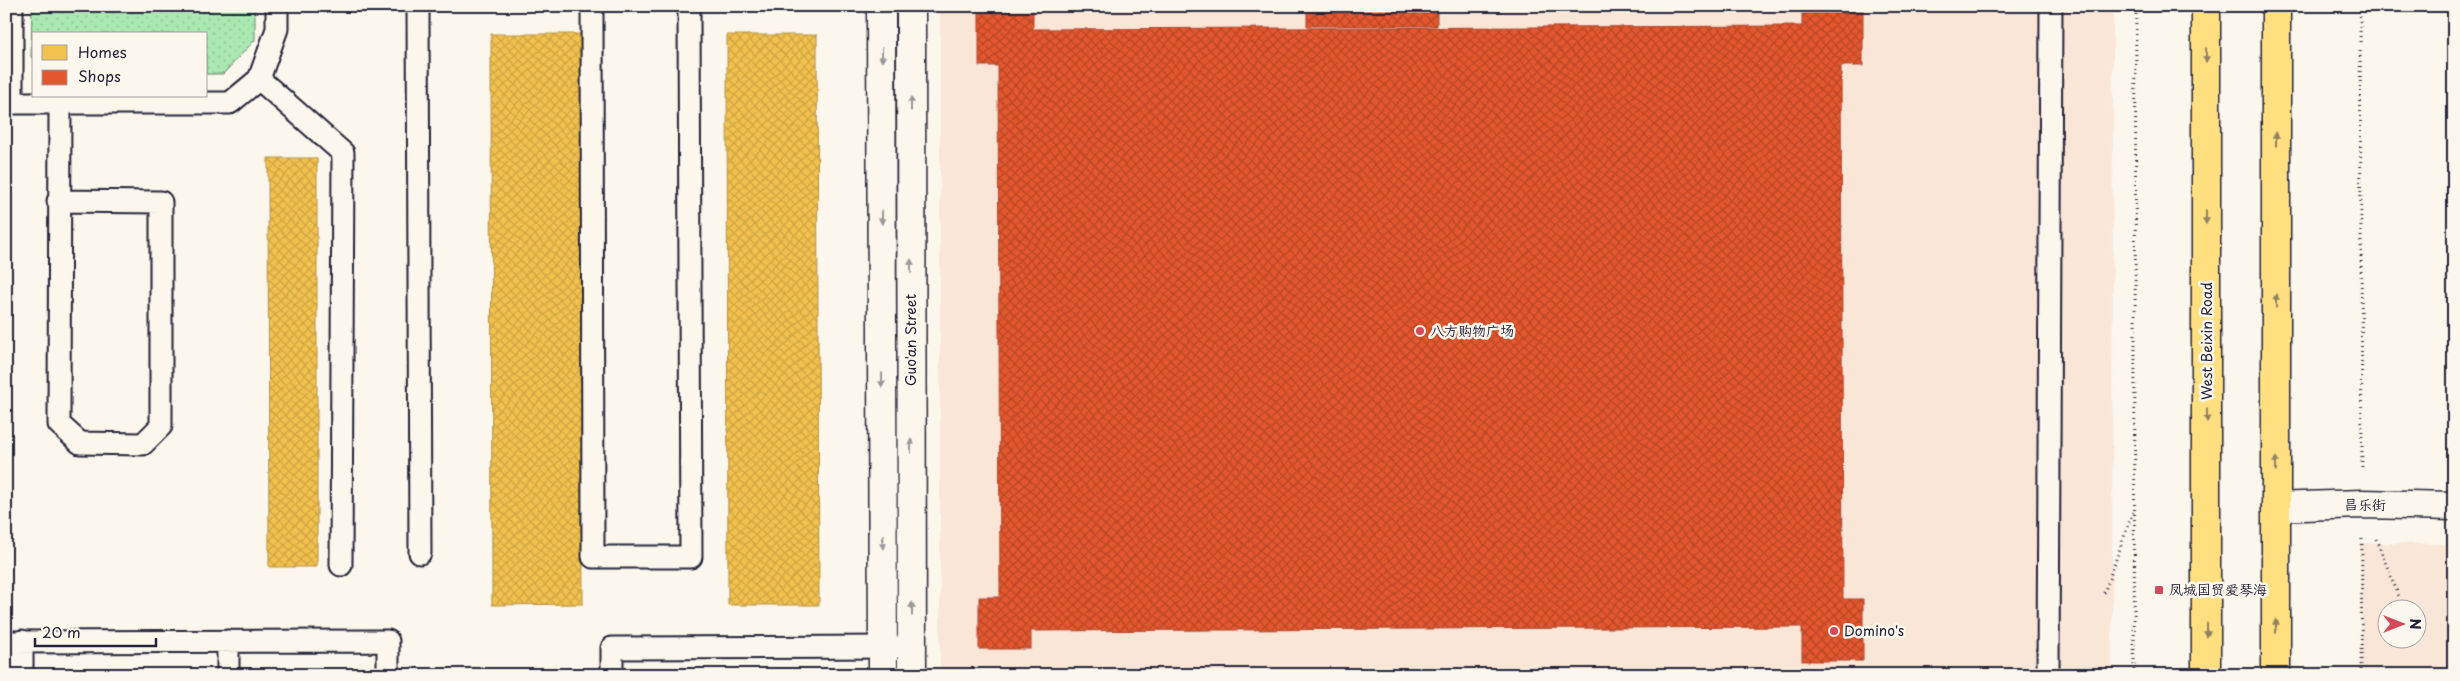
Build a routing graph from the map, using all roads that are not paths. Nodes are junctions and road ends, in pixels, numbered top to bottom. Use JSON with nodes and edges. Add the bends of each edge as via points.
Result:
{"nodes":[{"id":1,"x":12,"y":6,"type":"edge"},
{"id":2,"x":277,"y":6,"type":"edge"},
{"id":3,"x":418,"y":6,"type":"edge"},
{"id":4,"x":592,"y":6,"type":"edge"},
{"id":5,"x":690,"y":6,"type":"edge"},
{"id":6,"x":882,"y":6,"type":"edge"},
{"id":7,"x":910,"y":6,"type":"edge"},
{"id":8,"x":2051,"y":6,"type":"edge"},
{"id":9,"x":2206,"y":6,"type":"edge"},
{"id":10,"x":2276,"y":6,"type":"edge"},
{"id":11,"x":259,"y":79,"type":"junction"},
{"id":12,"x":9,"y":102,"type":"edge"},
{"id":13,"x":60,"y":102,"type":"junction"},
{"id":14,"x":58,"y":201,"type":"junction"},
{"id":15,"x":2454,"y":506,"type":"edge"},
{"id":16,"x":2276,"y":507,"type":"junction"},
{"id":17,"x":420,"y":553,"type":"dead end"},
{"id":18,"x":341,"y":565,"type":"dead end"},
{"id":19,"x":14,"y":642,"type":"edge"},
{"id":20,"x":228,"y":642,"type":"junction"},
{"id":21,"x":912,"y":647,"type":"junction"},
{"id":22,"x":883,"y":648,"type":"junction"},
{"id":23,"x":22,"y":675,"type":"edge"},
{"id":24,"x":228,"y":675,"type":"edge"},
{"id":25,"x":388,"y":675,"type":"edge"},
{"id":26,"x":612,"y":675,"type":"edge"},
{"id":27,"x":883,"y":675,"type":"edge"},
{"id":28,"x":912,"y":675,"type":"edge"},
{"id":29,"x":2048,"y":675,"type":"edge"},
{"id":30,"x":2206,"y":675,"type":"edge"},
{"id":31,"x":2276,"y":675,"type":"edge"}],
"edges":[{"from":1,"to":12,"type":"lane"},
{"from":2,"to":11,"type":"lane","via":[[277,29]]},
{"from":3,"to":17,"type":"lane"},
{"from":4,"to":5,"type":"lane","via":[[593,557],[691,557]]},
{"from":6,"to":22,"type":"street","name":"Guo'an Street","one_way":true},
{"from":21,"to":7,"type":"street","name":"Guo'an Street","one_way":true},
{"from":8,"to":29,"type":"lane"},
{"from":9,"to":30,"type":"main road","name":"West Beixin Road","one_way":true},
{"from":16,"to":10,"type":"main road","one_way":true},
{"from":11,"to":13,"type":"lane","via":[[230,103]]},
{"from":11,"to":18,"type":"lane","via":[[343,153]]},
{"from":12,"to":13,"type":"lane"},
{"from":13,"to":14,"type":"lane"},
{"from":14,"to":14,"type":"lane","via":[[59,424],[80,443],[143,444],[161,426],[161,202]]},
{"from":15,"to":16,"type":"street","name":"昌乐街","via":[[2362,504]]},
{"from":31,"to":16,"type":"main road","one_way":true},
{"from":19,"to":20,"type":"lane"},
{"from":19,"to":23,"type":"lane"},
{"from":20,"to":24,"type":"lane"},
{"from":20,"to":25,"type":"lane","via":[[388,642]]},
{"from":21,"to":22,"type":"lane"},
{"from":21,"to":28,"type":"street","name":"Guo'an Street"},
{"from":22,"to":26,"type":"lane","via":[[612,648]]},
{"from":22,"to":27,"type":"street","name":"Guo'an Street"}]}
